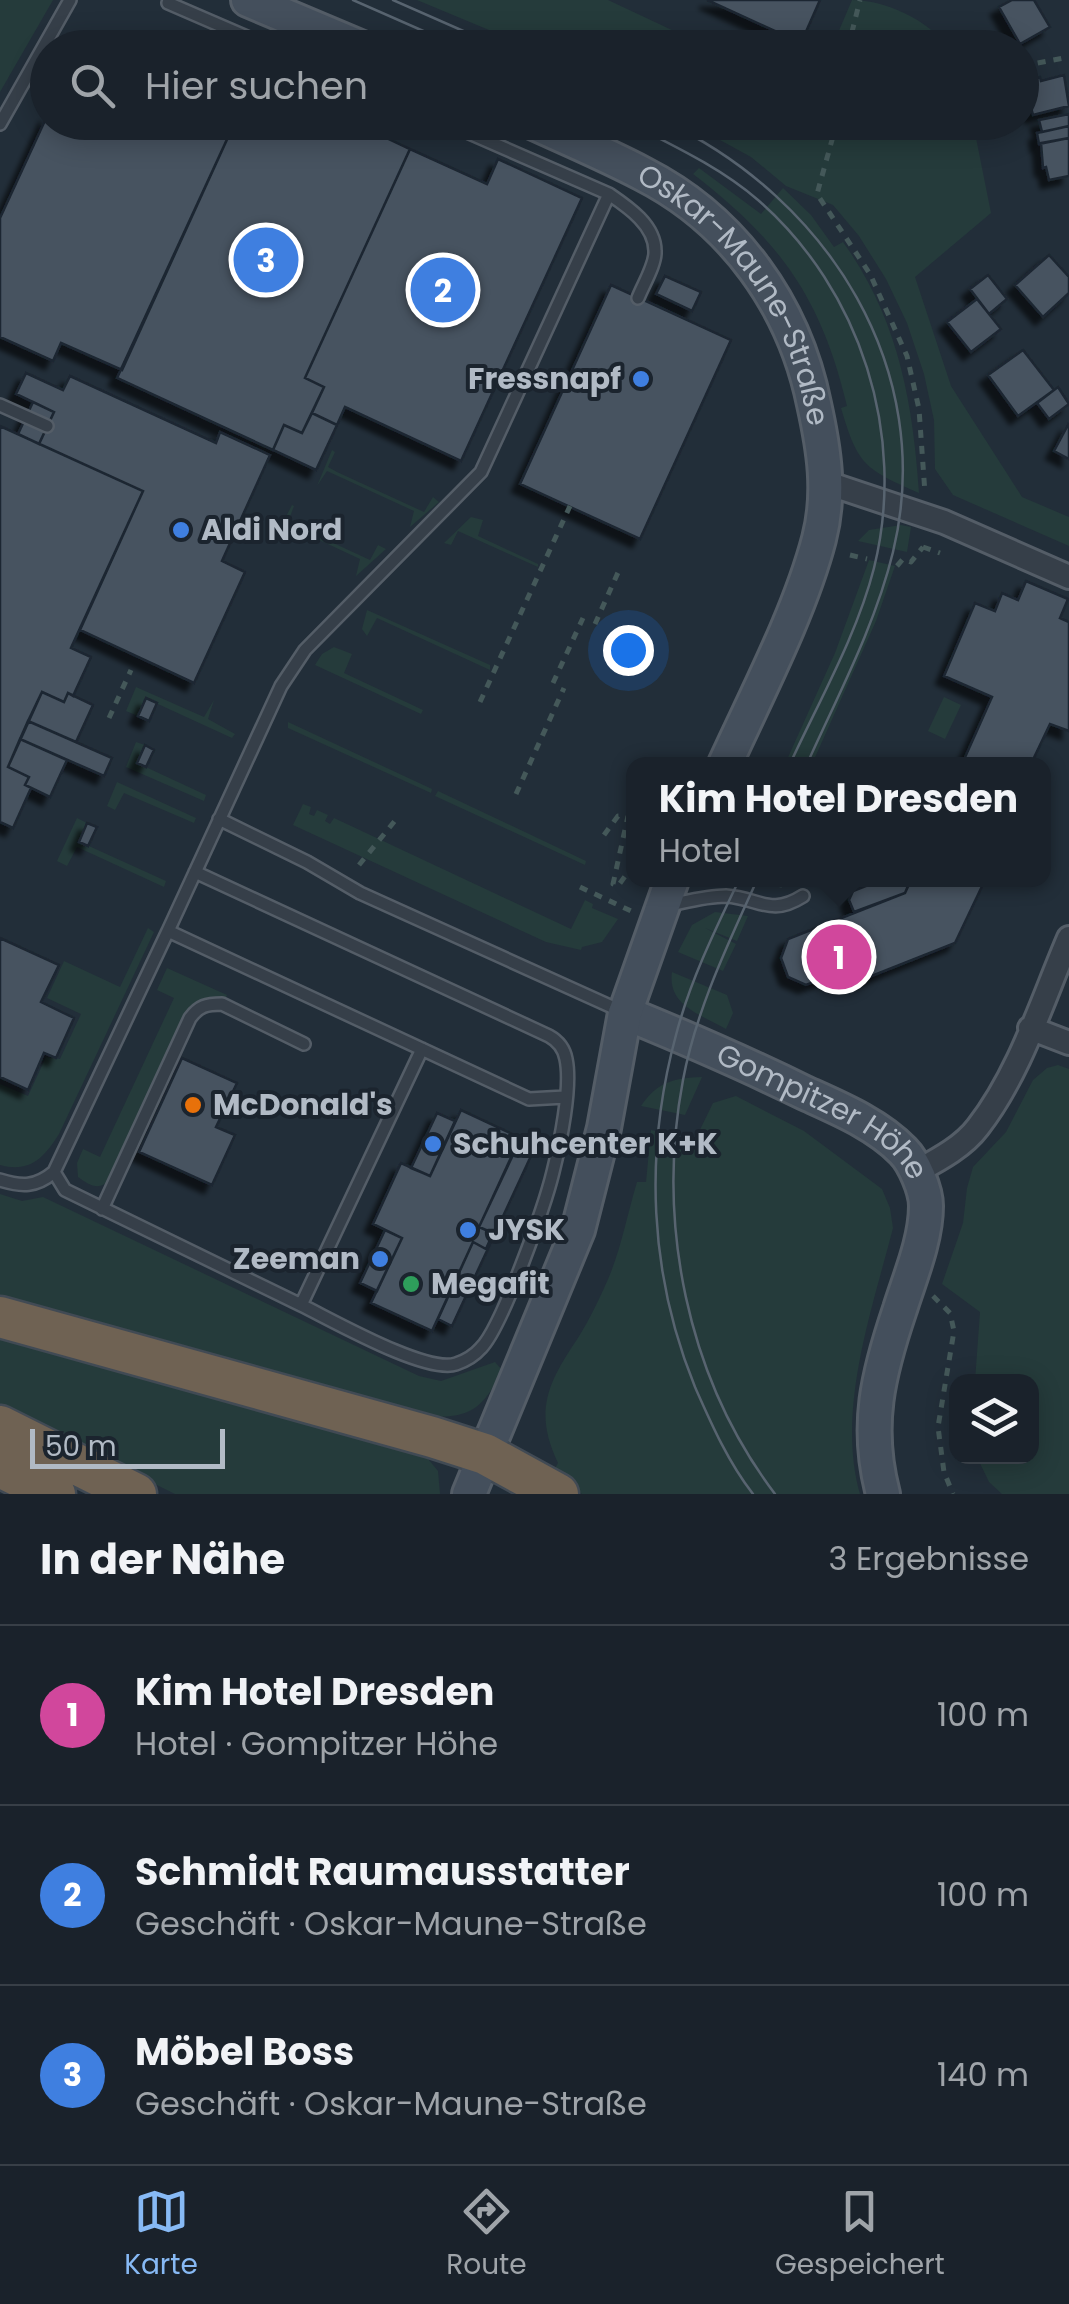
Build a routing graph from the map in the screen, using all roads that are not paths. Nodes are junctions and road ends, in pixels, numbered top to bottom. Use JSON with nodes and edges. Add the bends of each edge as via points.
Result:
{"nodes":[{"id":1,"x":70,"y":0,"type":"edge"},
{"id":2,"x":170,"y":0,"type":"edge"},
{"id":3,"x":248,"y":0,"type":"edge"},
{"id":4,"x":53,"y":30,"type":"edge"},
{"id":5,"x":231,"y":30,"type":"edge"},
{"id":6,"x":319,"y":30,"type":"edge"},
{"id":7,"x":30,"y":71,"type":"edge"},
{"id":8,"x":0,"y":124,"type":"edge"},
{"id":9,"x":485,"y":140,"type":"edge"},
{"id":10,"x":569,"y":140,"type":"edge"},
{"id":11,"x":609,"y":194,"type":"junction"},
{"id":12,"x":638,"y":298,"type":"dead end"},
{"id":13,"x":0,"y":404,"type":"edge"},
{"id":14,"x":47,"y":426,"type":"dead end"},
{"id":15,"x":827,"y":483,"type":"junction"},
{"id":16,"x":1069,"y":576,"type":"edge"},
{"id":17,"x":728,"y":757,"type":"edge"},
{"id":18,"x":219,"y":820,"type":"junction"},
{"id":19,"x":195,"y":872,"type":"junction"},
{"id":20,"x":803,"y":896,"type":"dead end"},
{"id":21,"x":655,"y":899,"type":"edge"},
{"id":22,"x":168,"y":931,"type":"junction"},
{"id":23,"x":1069,"y":938,"type":"edge"},
{"id":24,"x":625,"y":1013,"type":"junction"},
{"id":25,"x":1030,"y":1028,"type":"junction"},
{"id":26,"x":1069,"y":1043,"type":"edge"},
{"id":27,"x":304,"y":1044,"type":"dead end"},
{"id":28,"x":422,"y":1049,"type":"junction"},
{"id":29,"x":565,"y":1097,"type":"junction"},
{"id":30,"x":54,"y":1172,"type":"junction"},
{"id":31,"x":916,"y":1172,"type":"junction"},
{"id":32,"x":0,"y":1180,"type":"edge"},
{"id":33,"x":102,"y":1209,"type":"junction"},
{"id":34,"x":301,"y":1305,"type":"junction"},
{"id":35,"x":0,"y":1317,"type":"edge"},
{"id":36,"x":0,"y":1426,"type":"edge"},
{"id":37,"x":486,"y":1454,"type":"junction"},
{"id":38,"x":0,"y":1466,"type":"edge"},
{"id":39,"x":56,"y":1494,"type":"edge"},
{"id":40,"x":136,"y":1494,"type":"edge"},
{"id":41,"x":469,"y":1494,"type":"edge"},
{"id":42,"x":558,"y":1494,"type":"edge"},
{"id":43,"x":883,"y":1494,"type":"edge"}],
"edges":[{"from":1,"to":4,"type":"lane"},
{"from":2,"to":5,"type":"lane"},
{"from":3,"to":6,"type":"street"},
{"from":7,"to":8,"type":"lane"},
{"from":9,"to":11,"type":"lane"},
{"from":10,"to":15,"type":"street","name":"Oskar-Maune-Straße","via":[[660,184],[716,224],[752,263],[781,306],[807,366]]},
{"from":11,"to":12,"type":"lane","via":[[649,230],[656,252]]},
{"from":11,"to":18,"type":"lane","via":[[481,472],[305,650],[281,686]]},
{"from":13,"to":14,"type":"lane"},
{"from":15,"to":16,"type":"street","via":[[944,522]]},
{"from":15,"to":17,"type":"street","via":[[816,550]]},
{"from":18,"to":19,"type":"lane"},
{"from":18,"to":24,"type":"lane","name":"Gompitzer Höhe","via":[[360,893]]},
{"from":19,"to":22,"type":"lane"},
{"from":19,"to":29,"type":"lane","via":[[558,1041],[566,1059]]},
{"from":20,"to":21,"type":"lane","via":[[770,907],[731,896]]},
{"from":21,"to":24,"type":"street"},
{"from":22,"to":28,"type":"lane"},
{"from":22,"to":30,"type":"lane"},
{"from":23,"to":25,"type":"street","name":"Gompitzer Höhe"},
{"from":24,"to":31,"type":"street","name":"Gompitzer Höhe","via":[[848,1113],[906,1153]]},
{"from":24,"to":37,"type":"street","via":[[578,1230]]},
{"from":25,"to":26,"type":"street"},
{"from":25,"to":31,"type":"street","name":"Gompitzer Höhe","via":[[977,1129]]},
{"from":27,"to":33,"type":"lane","via":[[222,1004],[198,1008]]},
{"from":28,"to":29,"type":"lane","via":[[529,1099]]},
{"from":28,"to":34,"type":"lane"},
{"from":29,"to":34,"type":"lane","via":[[552,1174],[507,1298],[482,1348],[467,1360],[450,1366],[419,1361]]},
{"from":30,"to":32,"type":"lane","via":[[38,1184]]},
{"from":30,"to":33,"type":"lane","via":[[65,1190]]},
{"from":31,"to":43,"type":"street","via":[[926,1204],[921,1239],[875,1401],[872,1431]]},
{"from":33,"to":34,"type":"lane"},
{"from":35,"to":37,"type":"highway"},
{"from":36,"to":40,"type":"highway"},
{"from":37,"to":41,"type":"street"},
{"from":37,"to":42,"type":"highway"},
{"from":38,"to":39,"type":"highway"}]}
